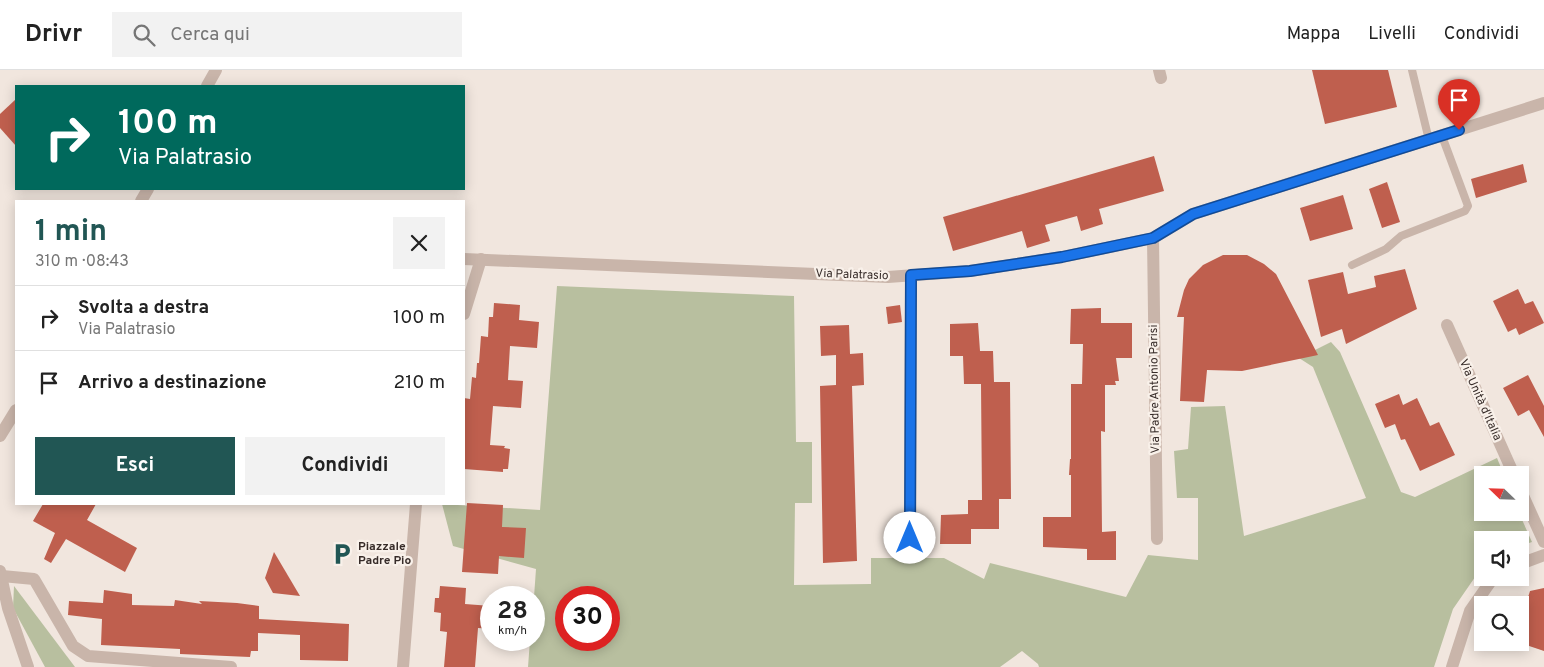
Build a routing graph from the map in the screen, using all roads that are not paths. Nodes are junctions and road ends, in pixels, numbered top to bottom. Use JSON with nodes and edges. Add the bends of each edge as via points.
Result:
{"nodes":[{"id":1,"x":216,"y":70,"type":"edge"},
{"id":2,"x":1412,"y":70,"type":"edge"},
{"id":3,"x":208,"y":85,"type":"edge"},
{"id":4,"x":1544,"y":104,"type":"edge"},
{"id":5,"x":1442,"y":136,"type":"junction"},
{"id":6,"x":1429,"y":140,"type":"junction"},
{"id":7,"x":1153,"y":238,"type":"junction"},
{"id":8,"x":465,"y":259,"type":"edge"},
{"id":9,"x":481,"y":260,"type":"junction"},
{"id":10,"x":1352,"y":265,"type":"dead end"},
{"id":11,"x":911,"y":275,"type":"junction"},
{"id":12,"x":465,"y":311,"type":"edge"},
{"id":13,"x":1447,"y":325,"type":"dead end"},
{"id":14,"x":15,"y":412,"type":"edge"},
{"id":15,"x":0,"y":436,"type":"edge"},
{"id":16,"x":1510,"y":466,"type":"edge"},
{"id":17,"x":416,"y":505,"type":"edge"},
{"id":18,"x":1529,"y":508,"type":"edge"},
{"id":19,"x":910,"y":538,"type":"dead end"},
{"id":20,"x":1157,"y":539,"type":"dead end"},
{"id":21,"x":1544,"y":542,"type":"edge"},
{"id":22,"x":1544,"y":555,"type":"edge"},
{"id":23,"x":1529,"y":561,"type":"edge"},
{"id":24,"x":1,"y":574,"type":"edge"},
{"id":25,"x":1487,"y":586,"type":"edge"},
{"id":26,"x":4,"y":609,"type":"edge"},
{"id":27,"x":28,"y":667,"type":"edge"},
{"id":28,"x":231,"y":667,"type":"edge"},
{"id":29,"x":403,"y":667,"type":"edge"},
{"id":30,"x":1452,"y":667,"type":"edge"}],
"edges":[{"from":1,"to":3,"type":"street"},
{"from":2,"to":6,"type":"lane"},
{"from":4,"to":5,"type":"street","name":"Via Palatrasio"},
{"from":5,"to":6,"type":"street","name":"Via Palatrasio"},
{"from":5,"to":10,"type":"lane","via":[[1468,206],[1465,211],[1401,236],[1386,249]]},
{"from":6,"to":7,"type":"street","name":"Via Palatrasio","via":[[1193,214]]},
{"from":7,"to":11,"type":"street","name":"Via Palatrasio","via":[[1062,257],[970,271]]},
{"from":7,"to":20,"type":"street","name":"Via Padre Antonio Parisi"},
{"from":8,"to":9,"type":"street","name":"Via Palatrasio"},
{"from":9,"to":11,"type":"street","name":"Via Palatrasio","via":[[888,277]]},
{"from":9,"to":12,"type":"street"},
{"from":11,"to":19,"type":"street"},
{"from":13,"to":16,"type":"street","name":"Via Unità d'Italia"},
{"from":14,"to":15,"type":"street"},
{"from":17,"to":29,"type":"street"},
{"from":18,"to":21,"type":"street"},
{"from":22,"to":23,"type":"street"},
{"from":24,"to":26,"type":"street"},
{"from":24,"to":28,"type":"street","via":[[34,579],[73,646],[88,656]]},
{"from":25,"to":30,"type":"street","via":[[1470,611]]},
{"from":26,"to":27,"type":"street"}]}
